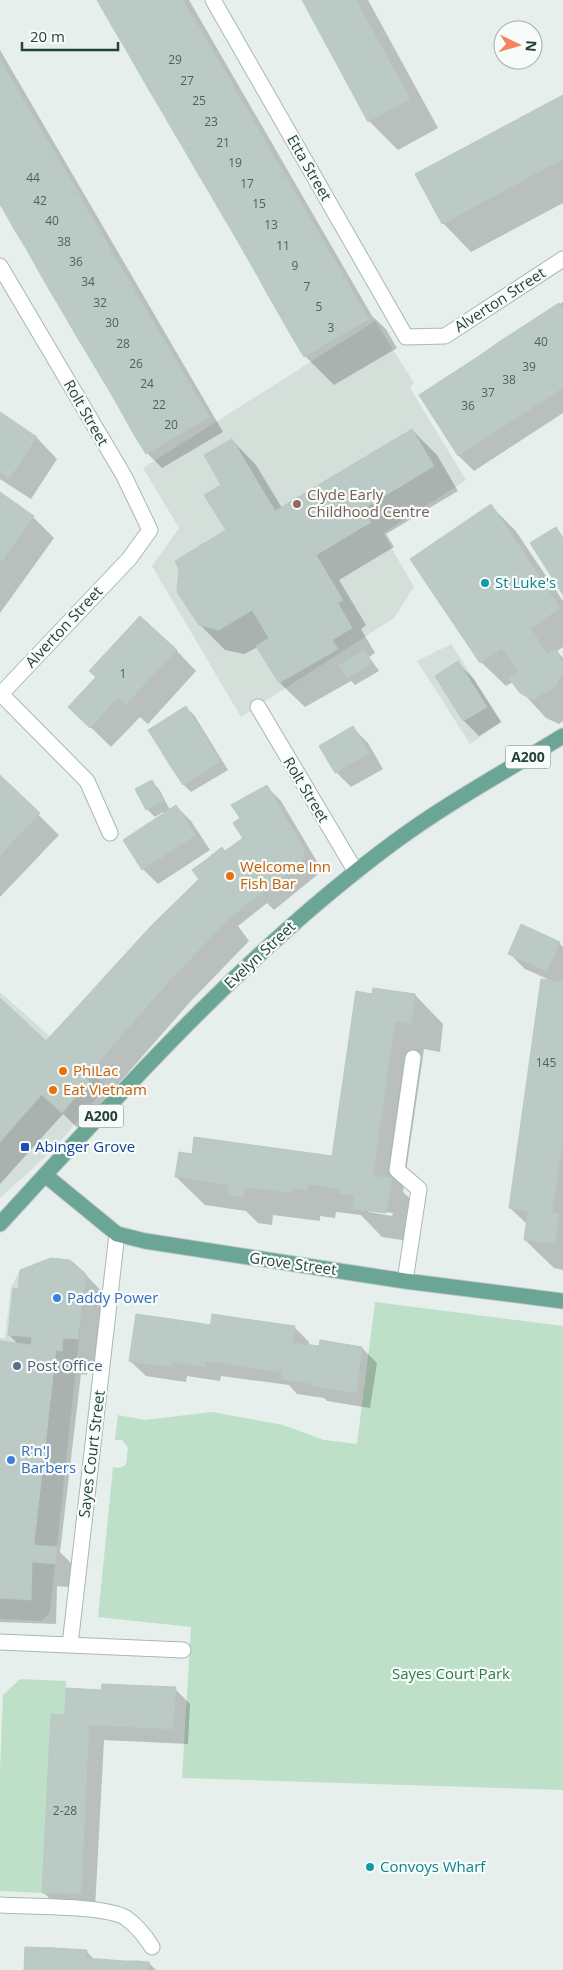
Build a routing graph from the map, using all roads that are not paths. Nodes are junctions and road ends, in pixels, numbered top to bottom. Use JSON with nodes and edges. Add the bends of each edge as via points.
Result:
{"nodes":[{"id":1,"x":213,"y":0,"type":"edge"},
{"id":2,"x":563,"y":259,"type":"edge"},
{"id":3,"x":0,"y":266,"type":"edge"},
{"id":4,"x":406,"y":337,"type":"joint"},
{"id":5,"x":129,"y":559,"type":"joint"},
{"id":6,"x":1,"y":695,"type":"edge"},
{"id":7,"x":258,"y":707,"type":"dead end"},
{"id":8,"x":563,"y":736,"type":"edge"},
{"id":9,"x":110,"y":834,"type":"dead end"},
{"id":10,"x":356,"y":872,"type":"junction"},
{"id":11,"x":413,"y":1058,"type":"dead end"},
{"id":12,"x":45,"y":1176,"type":"junction"},
{"id":13,"x":0,"y":1224,"type":"edge"},
{"id":14,"x":118,"y":1234,"type":"junction"},
{"id":15,"x":405,"y":1281,"type":"junction"},
{"id":16,"x":563,"y":1301,"type":"edge"},
{"id":17,"x":0,"y":1642,"type":"edge"},
{"id":18,"x":70,"y":1645,"type":"junction"},
{"id":19,"x":183,"y":1650,"type":"dead end"},
{"id":20,"x":0,"y":1905,"type":"edge"},
{"id":21,"x":152,"y":1946,"type":"dead end"}],
"edges":[{"from":1,"to":4,"type":"street","name":"Etta Street"},
{"from":2,"to":4,"type":"street","name":"Alverton Street","via":[[445,336]]},
{"from":3,"to":5,"type":"street","name":"Rolt Street","via":[[124,476],[150,530]]},
{"from":5,"to":6,"type":"street","name":"Alverton Street"},
{"from":6,"to":9,"type":"street","via":[[87,781]]},
{"from":7,"to":10,"type":"street","name":"Rolt Street"},
{"from":8,"to":10,"type":"main road","name":"Evelyn Street","number":"A200","via":[[426,820]]},
{"from":10,"to":12,"type":"main road","name":"Evelyn Street","number":"A200","via":[[300,918],[202,1009]]},
{"from":11,"to":15,"type":"street","via":[[397,1170],[419,1189]]},
{"from":12,"to":13,"type":"main road","name":"Evelyn Street","number":"A200"},
{"from":12,"to":14,"type":"main road","name":"Grove Street"},
{"from":14,"to":15,"type":"main road","name":"Grove Street","via":[[174,1246]]},
{"from":14,"to":18,"type":"street","name":"Sayes Court Street"},
{"from":15,"to":16,"type":"main road","name":"Grove Street"},
{"from":17,"to":18,"type":"street"},
{"from":18,"to":19,"type":"street"},
{"from":20,"to":21,"type":"street","via":[[107,1911],[127,1919]]}]}
